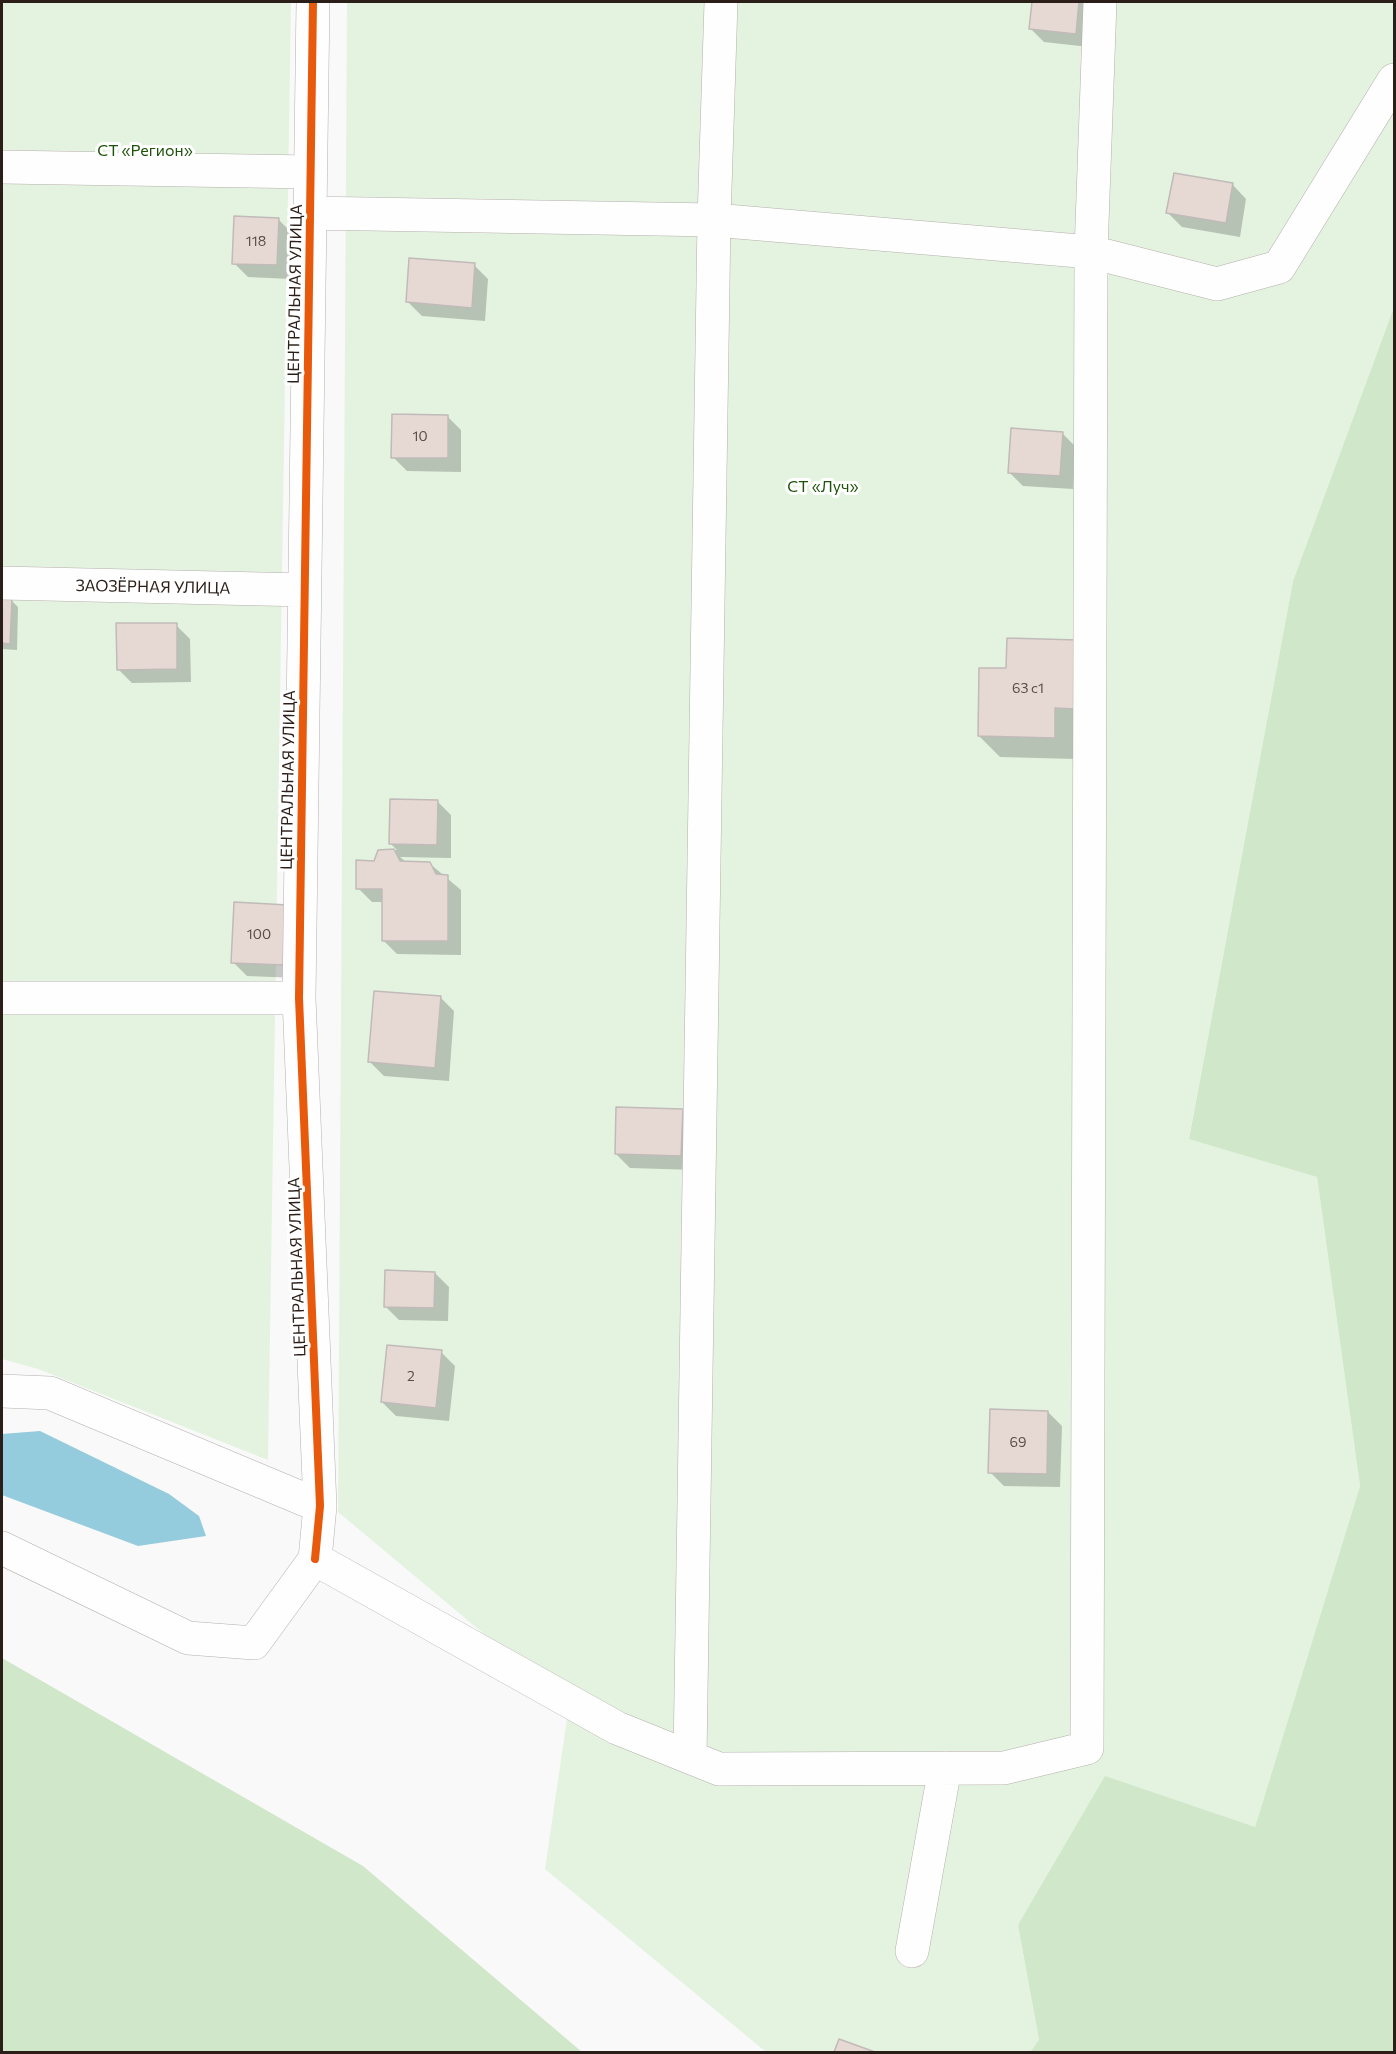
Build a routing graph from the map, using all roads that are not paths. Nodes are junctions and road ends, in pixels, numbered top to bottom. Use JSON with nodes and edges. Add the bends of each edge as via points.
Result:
{"nodes":[{"id":1,"x":313,"y":2,"type":"edge"},
{"id":2,"x":721,"y":2,"type":"edge"},
{"id":3,"x":1100,"y":2,"type":"edge"},
{"id":4,"x":1395,"y":80,"type":"edge"},
{"id":5,"x":2,"y":167,"type":"edge"},
{"id":6,"x":311,"y":172,"type":"junction"},
{"id":7,"x":310,"y":213,"type":"junction"},
{"id":8,"x":714,"y":220,"type":"junction"},
{"id":9,"x":1091,"y":252,"type":"junction"},
{"id":10,"x":2,"y":583,"type":"edge"},
{"id":11,"x":304,"y":590,"type":"junction"},
{"id":12,"x":2,"y":998,"type":"edge"},
{"id":13,"x":299,"y":998,"type":"junction"},
{"id":14,"x":2,"y":1391,"type":"edge"},
{"id":15,"x":320,"y":1506,"type":"junction"},
{"id":16,"x":2,"y":1548,"type":"edge"},
{"id":17,"x":315,"y":1559,"type":"junction"},
{"id":18,"x":690,"y":1757,"type":"junction"},
{"id":19,"x":945,"y":1768,"type":"junction"},
{"id":20,"x":912,"y":1951,"type":"dead end"}],
"edges":[{"from":1,"to":6,"type":"street","name":"ЦЕНТРАЛЬНАЯ УЛИЦА"},
{"from":2,"to":8,"type":"street"},
{"from":3,"to":9,"type":"street"},
{"from":4,"to":9,"type":"street","via":[[1279,267],[1217,284]]},
{"from":5,"to":6,"type":"street"},
{"from":6,"to":7,"type":"street","name":"ЦЕНТРАЛЬНАЯ УЛИЦА"},
{"from":7,"to":8,"type":"street"},
{"from":7,"to":11,"type":"street","name":"ЦЕНТРАЛЬНАЯ УЛИЦА"},
{"from":8,"to":9,"type":"street"},
{"from":8,"to":18,"type":"street"},
{"from":9,"to":19,"type":"street","via":[[1087,1748],[1005,1768]]},
{"from":10,"to":11,"type":"street","name":"ЗАОЗЁРНАЯ УЛИЦА"},
{"from":11,"to":13,"type":"street","name":"ЦЕНТРАЛЬНАЯ УЛИЦА"},
{"from":12,"to":13,"type":"street"},
{"from":13,"to":15,"type":"street","name":"ЦЕНТРАЛЬНАЯ УЛИЦА"},
{"from":14,"to":15,"type":"street","via":[[50,1393]]},
{"from":15,"to":17,"type":"street","name":"ЦЕНТРАЛЬНАЯ УЛИЦА"},
{"from":16,"to":17,"type":"street","via":[[188,1638],[254,1643]]},
{"from":17,"to":18,"type":"street","via":[[617,1728]]},
{"from":18,"to":19,"type":"street","via":[[719,1769]]},
{"from":19,"to":20,"type":"street"}]}
